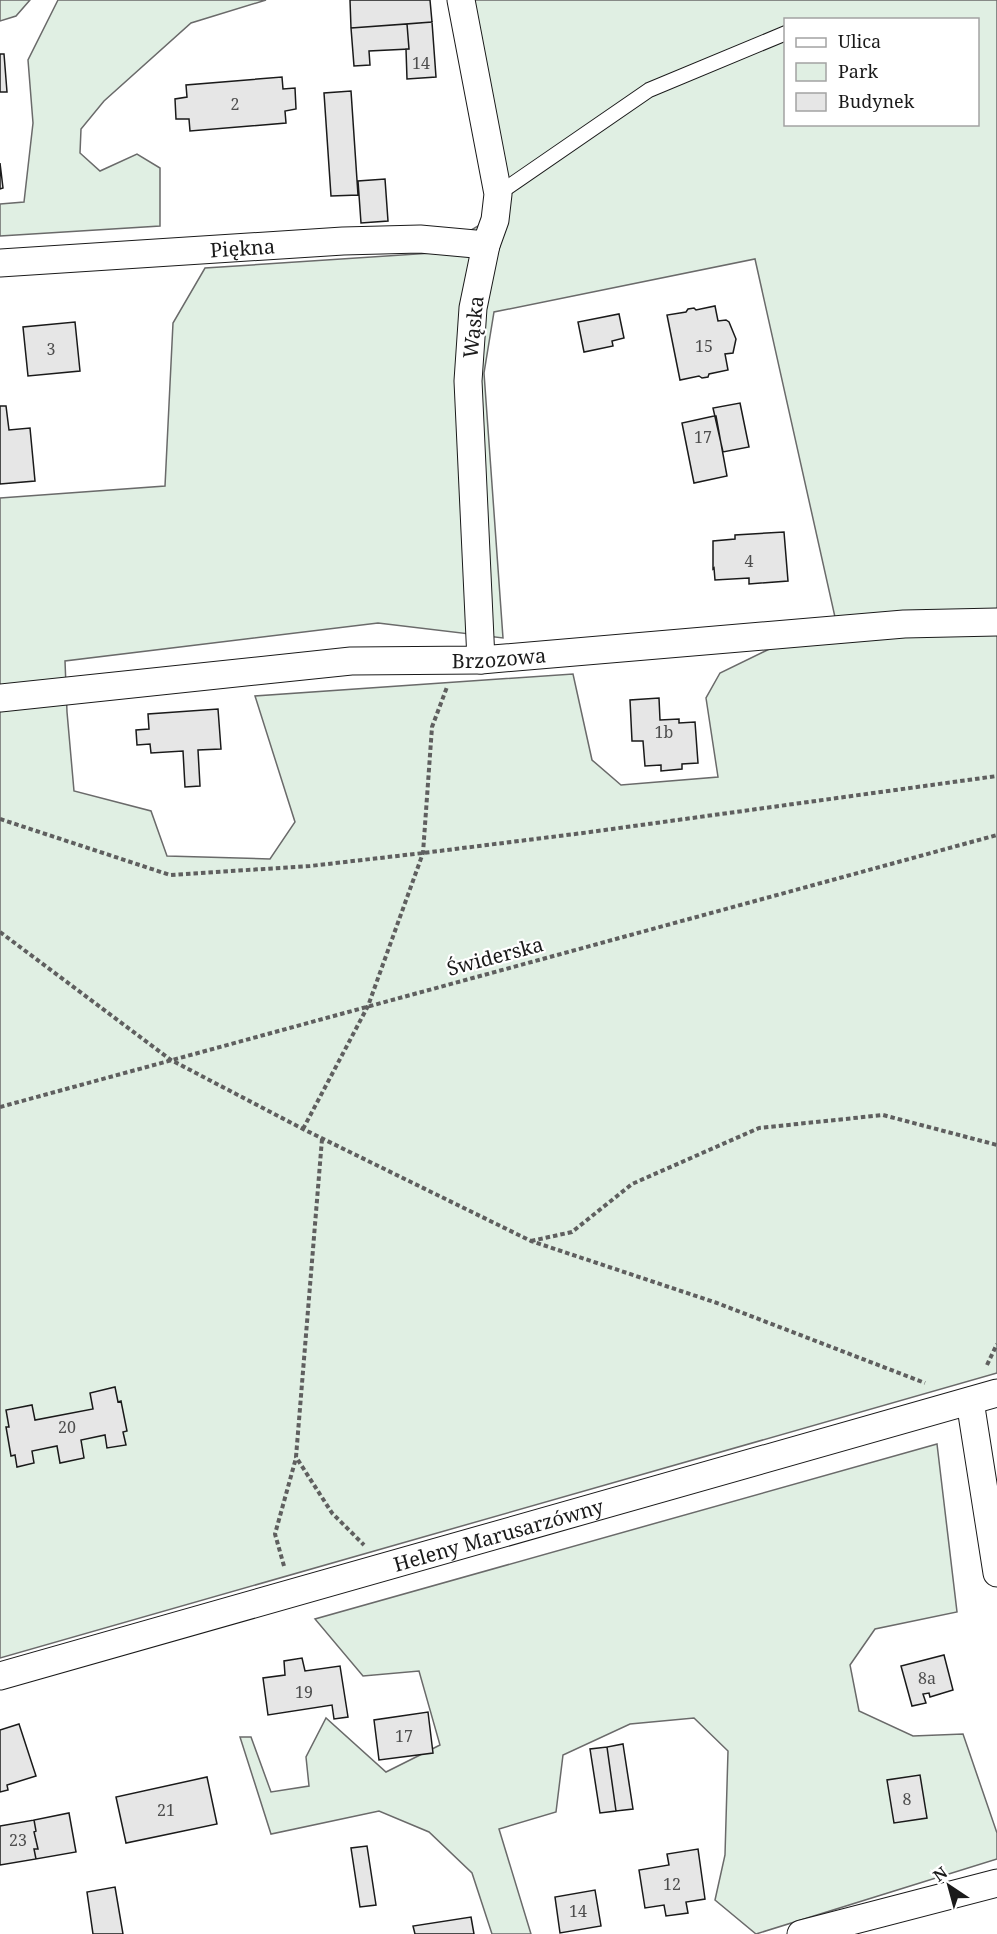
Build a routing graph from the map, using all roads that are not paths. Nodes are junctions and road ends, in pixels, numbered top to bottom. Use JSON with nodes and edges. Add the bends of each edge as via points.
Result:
{"nodes":[{"id":1,"x":461,"y":0,"type":"edge"},
{"id":2,"x":784,"y":34,"type":"edge"},
{"id":3,"x":498,"y":194,"type":"junction"},
{"id":4,"x":486,"y":245,"type":"junction"},
{"id":5,"x":0,"y":263,"type":"edge"},
{"id":6,"x":997,"y":622,"type":"edge"},
{"id":7,"x":469,"y":660,"type":"junction"},
{"id":8,"x":0,"y":698,"type":"edge"},
{"id":9,"x":997,"y":1393,"type":"edge"},
{"id":10,"x":970,"y":1401,"type":"junction"},
{"id":11,"x":997,"y":1573,"type":"edge"},
{"id":12,"x":0,"y":1676,"type":"edge"},
{"id":13,"x":997,"y":1883,"type":"edge"},
{"id":14,"x":801,"y":1934,"type":"edge"}],
"edges":[{"from":1,"to":3,"type":"street","name":"Wąska"},
{"from":2,"to":3,"type":"lane","via":[[649,90]]},
{"from":3,"to":4,"type":"street","name":"Wąska","via":[[495,220]]},
{"from":4,"to":5,"type":"street","name":"Piękna","via":[[420,239],[343,241]]},
{"from":4,"to":7,"type":"street","name":"Wąska","via":[[473,308],[468,381]]},
{"from":6,"to":7,"type":"street","name":"Brzozowa","via":[[904,624]]},
{"from":7,"to":8,"type":"street","name":"Brzozowa","via":[[351,661]]},
{"from":9,"to":10,"type":"street","name":"Heleny Marusarzówny"},
{"from":10,"to":11,"type":"street"},
{"from":10,"to":12,"type":"street","name":"Heleny Marusarzówny"},
{"from":13,"to":14,"type":"street"}]}
